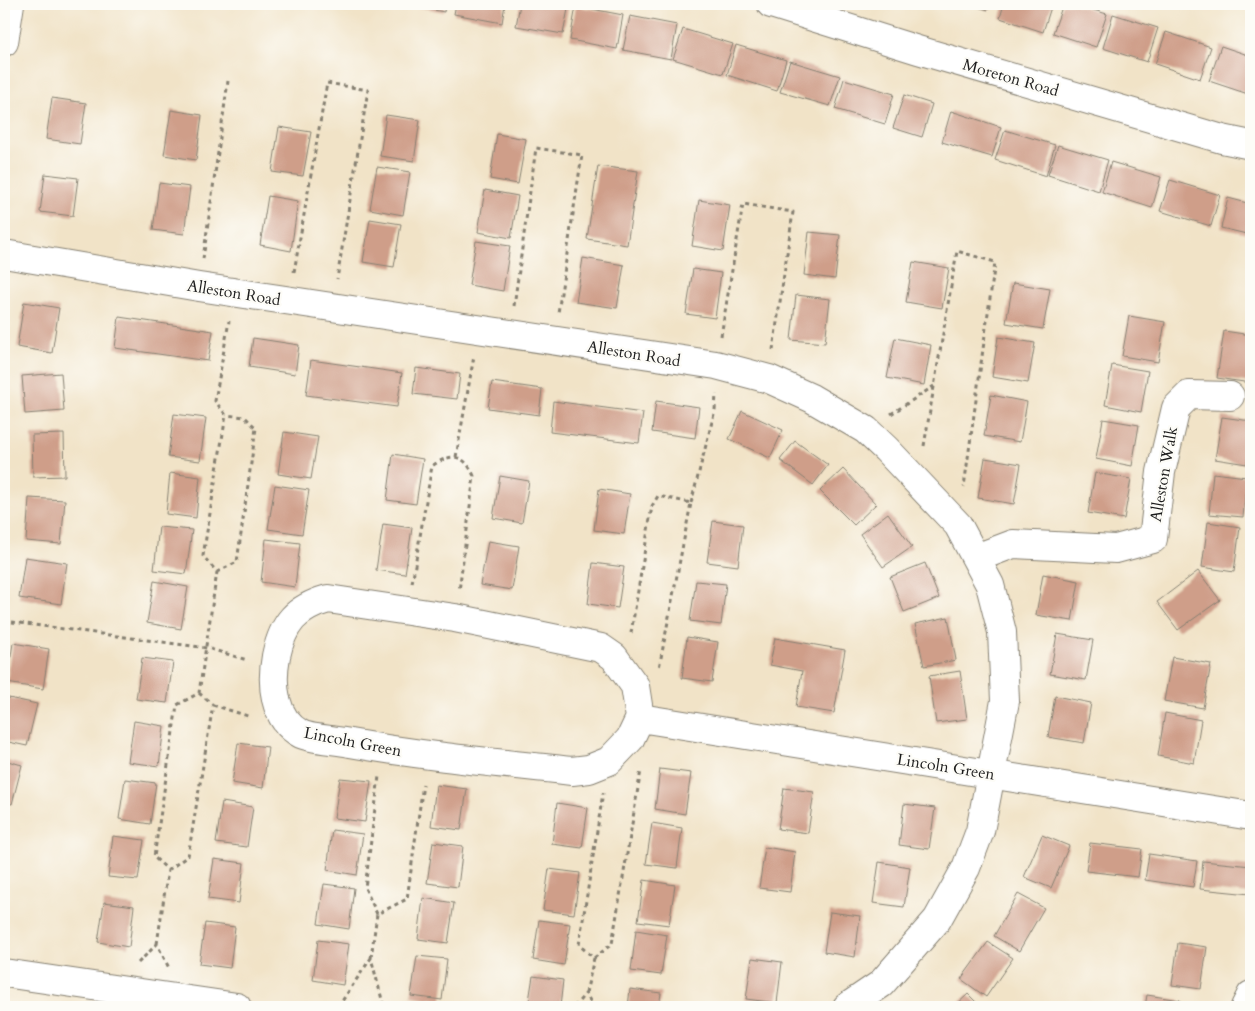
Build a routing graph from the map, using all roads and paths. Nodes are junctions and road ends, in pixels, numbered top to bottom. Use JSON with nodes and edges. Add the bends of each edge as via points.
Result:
{"nodes":[{"id":1,"x":10,"y":4,"type":"edge"},
{"id":2,"x":771,"y":4,"type":"edge"},
{"id":3,"x":4,"y":42,"type":"edge"},
{"id":4,"x":228,"y":81,"type":"dead end"},
{"id":5,"x":1251,"y":145,"type":"edge"},
{"id":6,"x":4,"y":254,"type":"edge"},
{"id":7,"x":200,"y":287,"type":"junction"},
{"id":8,"x":235,"y":292,"type":"junction"},
{"id":9,"x":289,"y":301,"type":"junction"},
{"id":10,"x":332,"y":307,"type":"junction"},
{"id":11,"x":479,"y":328,"type":"junction"},
{"id":12,"x":510,"y":333,"type":"junction"},
{"id":13,"x":554,"y":340,"type":"junction"},
{"id":14,"x":716,"y":365,"type":"junction"},
{"id":15,"x":769,"y":379,"type":"junction"},
{"id":16,"x":935,"y":386,"type":"junction"},
{"id":17,"x":1230,"y":396,"type":"dead end"},
{"id":18,"x":226,"y":415,"type":"junction"},
{"id":19,"x":866,"y":430,"type":"junction"},
{"id":20,"x":456,"y":457,"type":"junction"},
{"id":21,"x":917,"y":484,"type":"junction"},
{"id":22,"x":690,"y":503,"type":"dead end"},
{"id":23,"x":958,"y":525,"type":"junction"},
{"id":24,"x":976,"y":558,"type":"junction"},
{"id":25,"x":217,"y":572,"type":"junction"},
{"id":26,"x":407,"y":611,"type":"junction"},
{"id":27,"x":455,"y":618,"type":"junction"},
{"id":28,"x":4,"y":621,"type":"edge"},
{"id":29,"x":207,"y":648,"type":"junction"},
{"id":30,"x":274,"y":668,"type":"junction"},
{"id":31,"x":199,"y":693,"type":"junction"},
{"id":32,"x":640,"y":718,"type":"junction"},
{"id":33,"x":383,"y":749,"type":"junction"},
{"id":34,"x":427,"y":755,"type":"junction"},
{"id":35,"x":609,"y":761,"type":"junction"},
{"id":36,"x":993,"y":773,"type":"junction"},
{"id":37,"x":1251,"y":816,"type":"edge"},
{"id":38,"x":168,"y":870,"type":"junction"},
{"id":39,"x":377,"y":914,"type":"junction"},
{"id":40,"x":157,"y":944,"type":"dead end"},
{"id":41,"x":371,"y":958,"type":"junction"},
{"id":42,"x":4,"y":972,"type":"edge"},
{"id":43,"x":586,"y":993,"type":"junction"},
{"id":44,"x":1251,"y":995,"type":"edge"},
{"id":45,"x":223,"y":1006,"type":"edge"},
{"id":46,"x":338,"y":1007,"type":"edge"},
{"id":47,"x":384,"y":1007,"type":"edge"},
{"id":48,"x":574,"y":1007,"type":"edge"},
{"id":49,"x":593,"y":1007,"type":"edge"},
{"id":50,"x":847,"y":1007,"type":"edge"},
{"id":51,"x":1245,"y":1007,"type":"edge"}],
"edges":[{"from":1,"to":3,"type":"street"},
{"from":2,"to":5,"type":"street","name":"Moreton Road","via":[[927,53]]},
{"from":4,"to":7,"type":"path"},
{"from":6,"to":7,"type":"street","name":"Alleston Road"},
{"from":7,"to":8,"type":"street","name":"Alleston Road"},
{"from":8,"to":9,"type":"street","name":"Alleston Road"},
{"from":8,"to":18,"type":"path","via":[[214,402]]},
{"from":9,"to":10,"type":"street","name":"Alleston Road"},
{"from":9,"to":10,"type":"path","via":[[326,83],[368,90]]},
{"from":10,"to":11,"type":"street","name":"Alleston Road"},
{"from":11,"to":12,"type":"street","name":"Alleston Road"},
{"from":11,"to":20,"type":"path"},
{"from":12,"to":13,"type":"street","name":"Alleston Road"},
{"from":12,"to":13,"type":"path","via":[[536,148],[582,155]]},
{"from":13,"to":14,"type":"street","name":"Alleston Road"},
{"from":14,"to":15,"type":"street","name":"Alleston Road"},
{"from":14,"to":15,"type":"path","via":[[743,204],[793,212]]},
{"from":14,"to":22,"type":"path","via":[[715,410]]},
{"from":15,"to":19,"type":"street","name":"Alleston Road","via":[[811,398]]},
{"from":16,"to":19,"type":"path"},
{"from":16,"to":21,"type":"path"},
{"from":16,"to":23,"type":"path","via":[[957,251],[995,262]]},
{"from":17,"to":24,"type":"street","name":"Alleston Walk","via":[[1189,396],[1176,408],[1161,472],[1152,539],[1116,549],[1013,544]]},
{"from":18,"to":25,"type":"path","via":[[203,556]]},
{"from":18,"to":25,"type":"path","via":[[245,417],[256,428],[236,562]]},
{"from":19,"to":21,"type":"street","name":"Alleston Road"},
{"from":20,"to":26,"type":"path","via":[[444,457],[432,466]]},
{"from":20,"to":27,"type":"path","via":[[469,464],[474,476]]},
{"from":21,"to":23,"type":"street","name":"Alleston Road"},
{"from":23,"to":24,"type":"street","name":"Alleston Road"},
{"from":24,"to":36,"type":"street","name":"Alleston Road","via":[[990,584],[1002,632],[1005,701]]},
{"from":25,"to":29,"type":"path"},
{"from":26,"to":27,"type":"street","name":"Lincoln Green"},
{"from":26,"to":30,"type":"street","name":"Lincoln Green","via":[[328,599],[308,605],[289,621],[279,642]]},
{"from":27,"to":32,"type":"street","name":"Lincoln Green","via":[[600,648],[614,657],[635,686]]},
{"from":28,"to":29,"type":"path"},
{"from":29,"to":30,"type":"path"},
{"from":29,"to":31,"type":"path"},
{"from":30,"to":33,"type":"street","name":"Lincoln Green","via":[[274,696],[282,716],[301,734]]},
{"from":31,"to":38,"type":"path","via":[[213,705],[188,856]]},
{"from":31,"to":38,"type":"path","via":[[177,705],[154,857]]},
{"from":32,"to":35,"type":"street","name":"Lincoln Green","via":[[630,738]]},
{"from":32,"to":36,"type":"street","name":"Lincoln Green"},
{"from":33,"to":34,"type":"street","name":"Lincoln Green"},
{"from":33,"to":39,"type":"path","via":[[365,888]]},
{"from":34,"to":35,"type":"street","name":"Lincoln Green","via":[[572,771],[589,769]]},
{"from":34,"to":39,"type":"path","via":[[407,899]]},
{"from":35,"to":43,"type":"path","via":[[579,944],[594,958]]},
{"from":36,"to":37,"type":"street","name":"Lincoln Green"},
{"from":36,"to":50,"type":"street","name":"Alleston Road","via":[[980,831],[966,868],[937,920],[881,984]]},
{"from":38,"to":40,"type":"path"},
{"from":39,"to":41,"type":"path"},
{"from":41,"to":46,"type":"path"},
{"from":41,"to":47,"type":"path"},
{"from":42,"to":45,"type":"street"},
{"from":43,"to":48,"type":"path"},
{"from":43,"to":49,"type":"path"},
{"from":44,"to":51,"type":"street"}]}
